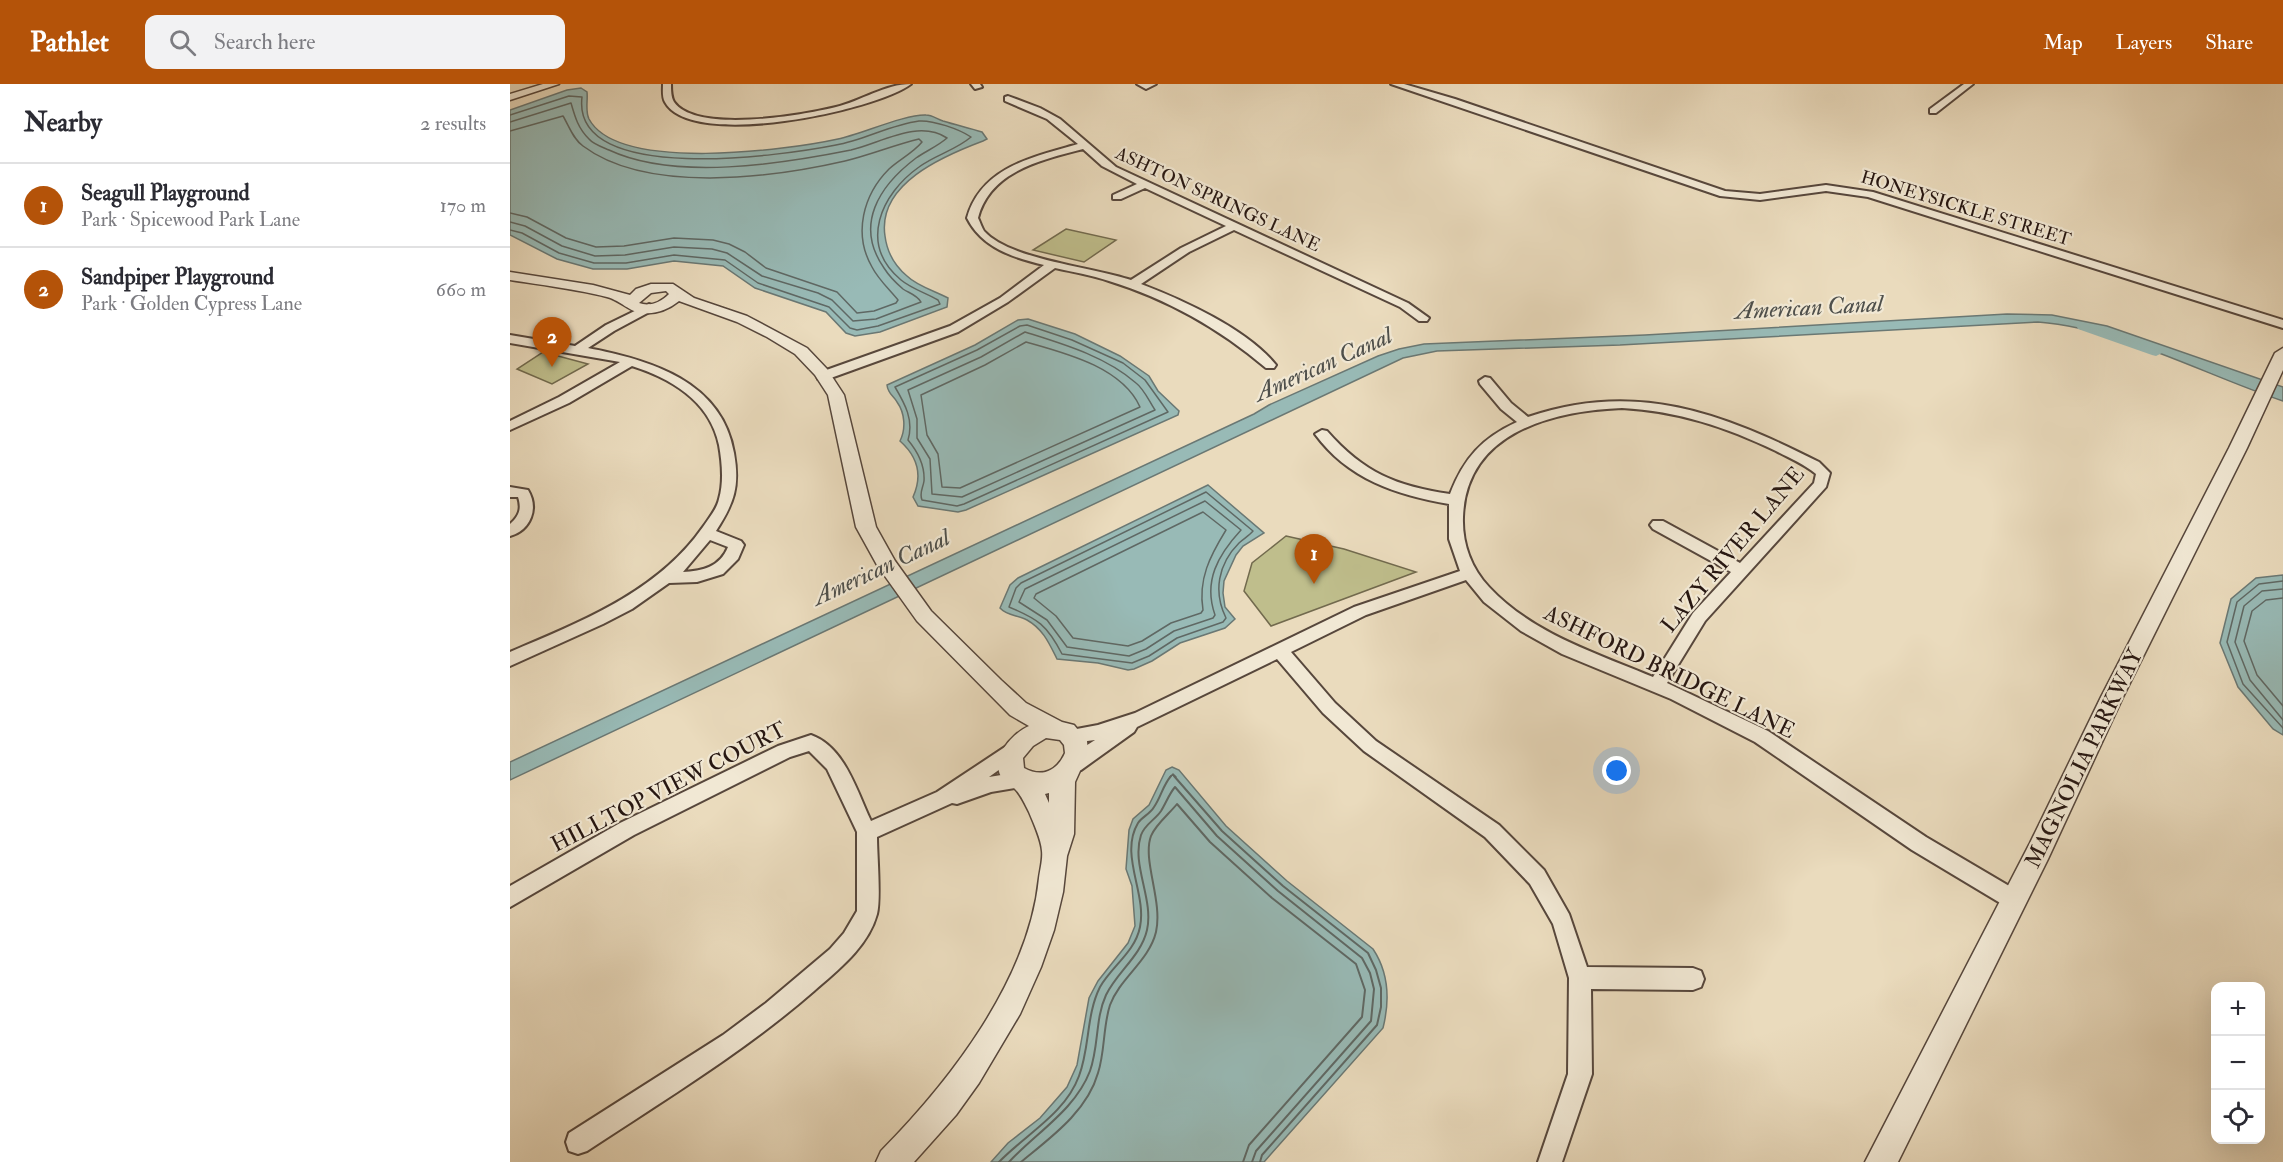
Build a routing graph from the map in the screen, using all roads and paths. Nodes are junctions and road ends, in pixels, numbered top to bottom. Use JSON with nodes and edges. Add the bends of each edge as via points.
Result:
{"nodes":[{"id":1,"x":554,"y":84,"type":"edge"},
{"id":2,"x":667,"y":84,"type":"edge"},
{"id":3,"x":907,"y":84,"type":"edge"},
{"id":4,"x":1395,"y":84,"type":"edge"},
{"id":5,"x":1969,"y":84,"type":"edge"},
{"id":6,"x":510,"y":98,"type":"edge"},
{"id":7,"x":1008,"y":99,"type":"dead end"},
{"id":8,"x":1933,"y":111,"type":"dead end"},
{"id":9,"x":1083,"y":146,"type":"junction"},
{"id":10,"x":1144,"y":184,"type":"junction"},
{"id":11,"x":1116,"y":197,"type":"dead end"},
{"id":12,"x":1233,"y":226,"type":"junction"},
{"id":13,"x":1052,"y":265,"type":"junction"},
{"id":14,"x":510,"y":276,"type":"edge"},
{"id":15,"x":1131,"y":285,"type":"junction"},
{"id":16,"x":653,"y":289,"type":"junction"},
{"id":17,"x":600,"y":291,"type":"junction"},
{"id":18,"x":677,"y":294,"type":"junction"},
{"id":19,"x":631,"y":302,"type":"junction"},
{"id":20,"x":653,"y":308,"type":"junction"},
{"id":21,"x":716,"y":310,"type":"junction"},
{"id":22,"x":1423,"y":318,"type":"dead end"},
{"id":23,"x":2283,"y":324,"type":"edge"},
{"id":24,"x":610,"y":328,"type":"junction"},
{"id":25,"x":510,"y":339,"type":"edge"},
{"id":26,"x":577,"y":350,"type":"junction"},
{"id":27,"x":2283,"y":353,"type":"edge"},
{"id":28,"x":631,"y":361,"type":"junction"},
{"id":29,"x":1270,"y":365,"type":"dead end"},
{"id":30,"x":823,"y":376,"type":"junction"},
{"id":31,"x":1485,"y":381,"type":"dead end"},
{"id":32,"x":1525,"y":421,"type":"junction"},
{"id":33,"x":510,"y":426,"type":"edge"},
{"id":34,"x":1322,"y":434,"type":"dead end"},
{"id":35,"x":510,"y":492,"type":"edge"},
{"id":36,"x":1455,"y":500,"type":"junction"},
{"id":37,"x":1658,"y":525,"type":"dead end"},
{"id":38,"x":510,"y":531,"type":"edge"},
{"id":39,"x":708,"y":534,"type":"junction"},
{"id":40,"x":1740,"y":570,"type":"junction"},
{"id":41,"x":1468,"y":574,"type":"junction"},
{"id":42,"x":665,"y":577,"type":"junction"},
{"id":43,"x":1279,"y":650,"type":"junction"},
{"id":44,"x":510,"y":659,"type":"edge"},
{"id":45,"x":1657,"y":686,"type":"junction"},
{"id":46,"x":1018,"y":709,"type":"junction"},
{"id":47,"x":1141,"y":718,"type":"junction"},
{"id":48,"x":1063,"y":732,"type":"junction"},
{"id":49,"x":1018,"y":745,"type":"junction"},
{"id":50,"x":1069,"y":769,"type":"junction"},
{"id":51,"x":1022,"y":781,"type":"junction"},
{"id":52,"x":944,"y":798,"type":"junction"},
{"id":53,"x":867,"y":832,"type":"junction"},
{"id":54,"x":1055,"y":853,"type":"junction"},
{"id":55,"x":510,"y":897,"type":"edge"},
{"id":56,"x":2014,"y":900,"type":"junction"},
{"id":57,"x":1580,"y":978,"type":"junction"},
{"id":58,"x":1693,"y":979,"type":"dead end"},
{"id":59,"x":578,"y":1142,"type":"dead end"},
{"id":60,"x":892,"y":1162,"type":"edge"},
{"id":61,"x":1550,"y":1162,"type":"edge"},
{"id":62,"x":1881,"y":1162,"type":"edge"}],
"edges":[{"from":1,"to":6,"type":"street"},
{"from":2,"to":3,"type":"street","via":[[669,102],[677,111],[712,121],[742,122],[823,113]]},
{"from":4,"to":23,"type":"street","name":"HONEYSICKLE STREET","via":[[1724,194],[1760,197],[1826,188],[1869,194]]},
{"from":5,"to":8,"type":"street"},
{"from":7,"to":9,"type":"street","name":"ASHTON SPRINGS LANE","via":[[1052,118]]},
{"from":9,"to":10,"type":"street","name":"ASHTON SPRINGS LANE","via":[[1098,160]]},
{"from":9,"to":13,"type":"street","via":[[1013,169],[994,181],[974,207],[973,221],[998,247]]},
{"from":10,"to":11,"type":"street"},
{"from":10,"to":12,"type":"street","name":"ASHTON SPRINGS LANE"},
{"from":12,"to":15,"type":"street","via":[[1185,250]]},
{"from":12,"to":22,"type":"street","name":"ASHTON SPRINGS LANE","via":[[1404,305]]},
{"from":13,"to":15,"type":"street"},
{"from":13,"to":30,"type":"street","via":[[1004,300],[954,329]]},
{"from":14,"to":17,"type":"street"},
{"from":15,"to":29,"type":"street","via":[[1207,316]]},
{"from":16,"to":17,"type":"street"},
{"from":16,"to":18,"type":"street","via":[[673,289]]},
{"from":16,"to":19,"type":"street","via":[[638,294]]},
{"from":17,"to":19,"type":"street","via":[[625,296]]},
{"from":18,"to":20,"type":"street","via":[[670,302]]},
{"from":18,"to":21,"type":"street"},
{"from":19,"to":20,"type":"street","via":[[637,308]]},
{"from":19,"to":24,"type":"street"},
{"from":20,"to":21,"type":"street"},
{"from":20,"to":24,"type":"street"},
{"from":21,"to":30,"type":"street","via":[[742,319],[801,351]]},
{"from":24,"to":26,"type":"street"},
{"from":25,"to":26,"type":"street"},
{"from":26,"to":28,"type":"street"},
{"from":27,"to":56,"type":"street","name":"MAGNOLIA PARKWAY"},
{"from":28,"to":33,"type":"street"},
{"from":28,"to":39,"type":"street","via":[[685,385],[721,426],[730,473],[727,499]]},
{"from":30,"to":46,"type":"street","via":[[836,395],[866,527],[889,567],[941,636]]},
{"from":31,"to":32,"type":"street"},
{"from":32,"to":36,"type":"street","via":[[1485,447],[1466,471]]},
{"from":32,"to":40,"type":"street","name":"LAZY RIVER LANE","via":[[1590,405],[1680,410],[1732,424],[1814,465],[1823,473],[1821,484]]},
{"from":34,"to":36,"type":"street","via":[[1338,455],[1389,486]]},
{"from":35,"to":38,"type":"street","via":[[523,493],[526,515]]},
{"from":36,"to":41,"type":"street","via":[[1457,545]]},
{"from":37,"to":40,"type":"street"},
{"from":39,"to":42,"type":"street"},
{"from":39,"to":42,"type":"street","via":[[736,545],[724,565],[690,579]]},
{"from":40,"to":45,"type":"street","name":"LAZY RIVER LANE","via":[[1699,617]]},
{"from":41,"to":43,"type":"street","via":[[1360,611]]},
{"from":41,"to":45,"type":"street","name":"ASHFORD BRIDGE LANE","via":[[1491,598],[1545,639]]},
{"from":42,"to":44,"type":"street","via":[[591,623]]},
{"from":43,"to":47,"type":"street"},
{"from":43,"to":57,"type":"street","via":[[1329,708],[1370,746],[1492,831],[1536,877],[1562,921]]},
{"from":45,"to":56,"type":"street","name":"ASHFORD BRIDGE LANE","via":[[1793,756],[1937,856]]},
{"from":46,"to":48,"type":"street"},
{"from":46,"to":49,"type":"street","via":[[1023,722]]},
{"from":47,"to":48,"type":"street","via":[[1098,732]]},
{"from":47,"to":50,"type":"street"},
{"from":48,"to":49,"type":"street","via":[[1037,732]]},
{"from":48,"to":50,"type":"street","via":[[1078,748]]},
{"from":49,"to":51,"type":"street","via":[[1010,766]]},
{"from":49,"to":52,"type":"street"},
{"from":50,"to":51,"type":"street","via":[[1040,784]]},
{"from":50,"to":54,"type":"street","via":[[1060,791],[1061,835]]},
{"from":51,"to":52,"type":"street","via":[[991,784]]},
{"from":51,"to":54,"type":"street","via":[[1038,803]]},
{"from":52,"to":53,"type":"street"},
{"from":53,"to":55,"type":"street","name":"HILLTOP VIEW COURT","via":[[834,764],[811,743],[785,751],[627,829]]},
{"from":53,"to":59,"type":"street","name":"HILLTOP VIEW COURT","via":[[867,913],[838,956],[774,1011],[672,1083]]},
{"from":54,"to":60,"type":"street","via":[[1040,928],[1008,1008],[967,1074]]},
{"from":56,"to":62,"type":"street","name":"MAGNOLIA PARKWAY"},
{"from":57,"to":58,"type":"street"},
{"from":57,"to":61,"type":"street","via":[[1580,1074]]}]}
